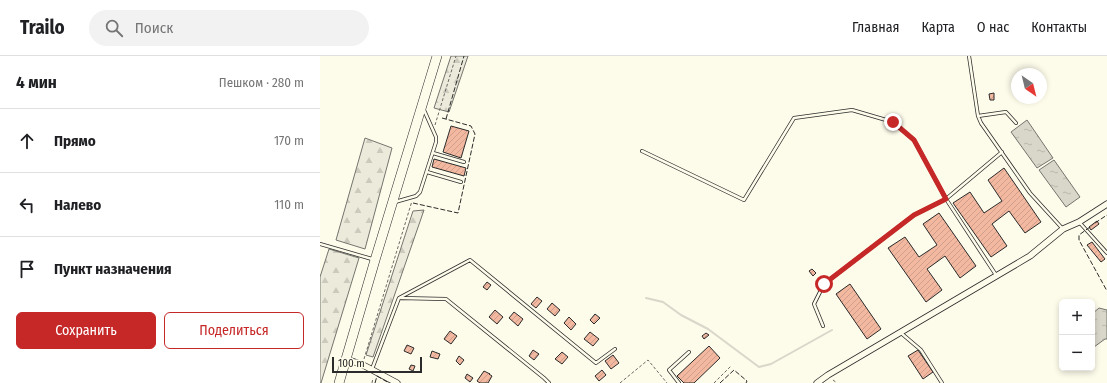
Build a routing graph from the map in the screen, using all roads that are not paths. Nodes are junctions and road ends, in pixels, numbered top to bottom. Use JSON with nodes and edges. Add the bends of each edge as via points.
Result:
{"nodes":[{"id":1,"x":437,"y":56,"type":"edge"},
{"id":2,"x":969,"y":56,"type":"edge"},
{"id":3,"x":422,"y":106,"type":"junction"},
{"id":4,"x":978,"y":116,"type":"junction"},
{"id":5,"x":1016,"y":123,"type":"dead end"},
{"id":6,"x":642,"y":151,"type":"dead end"},
{"id":7,"x":1002,"y":152,"type":"junction"},
{"id":8,"x":433,"y":153,"type":"junction"},
{"id":9,"x":464,"y":162,"type":"dead end"},
{"id":10,"x":427,"y":172,"type":"junction"},
{"id":11,"x":461,"y":182,"type":"dead end"},
{"id":12,"x":946,"y":199,"type":"junction"},
{"id":13,"x":392,"y":202,"type":"junction"},
{"id":14,"x":1107,"y":204,"type":"edge"},
{"id":15,"x":1079,"y":222,"type":"junction"},
{"id":16,"x":1063,"y":229,"type":"junction"},
{"id":17,"x":320,"y":244,"type":"edge"},
{"id":18,"x":1107,"y":253,"type":"edge"},
{"id":19,"x":375,"y":260,"type":"junction"},
{"id":20,"x":996,"y":276,"type":"junction"},
{"id":21,"x":399,"y":298,"type":"junction"},
{"id":22,"x":823,"y":326,"type":"dead end"},
{"id":23,"x":900,"y":332,"type":"junction"},
{"id":24,"x":615,"y":349,"type":"dead end"},
{"id":25,"x":689,"y":352,"type":"dead end"},
{"id":26,"x":346,"y":359,"type":"junction"},
{"id":27,"x":373,"y":372,"type":"junction"},
{"id":28,"x":339,"y":383,"type":"edge"},
{"id":29,"x":397,"y":383,"type":"edge"},
{"id":30,"x":549,"y":383,"type":"edge"},
{"id":31,"x":679,"y":383,"type":"edge"},
{"id":32,"x":817,"y":383,"type":"edge"},
{"id":33,"x":942,"y":383,"type":"edge"}],
"edges":[{"from":1,"to":3,"type":"main road"},
{"from":2,"to":4,"type":"lane"},
{"from":3,"to":8,"type":"lane","via":[[436,137]]},
{"from":3,"to":13,"type":"main road"},
{"from":4,"to":5,"type":"lane","via":[[1006,112]]},
{"from":4,"to":7,"type":"lane"},
{"from":6,"to":12,"type":"lane","via":[[744,200],[794,118],[852,110],[893,122],[914,140]]},
{"from":7,"to":12,"type":"lane"},
{"from":7,"to":16,"type":"lane","via":[[1030,193]]},
{"from":8,"to":9,"type":"lane"},
{"from":8,"to":10,"type":"lane"},
{"from":10,"to":11,"type":"lane"},
{"from":10,"to":13,"type":"lane","via":[[416,196]]},
{"from":12,"to":20,"type":"lane"},
{"from":12,"to":22,"type":"lane","via":[[914,215],[824,284],[814,304]]},
{"from":13,"to":19,"type":"main road"},
{"from":14,"to":15,"type":"street"},
{"from":15,"to":16,"type":"street"},
{"from":15,"to":18,"type":"lane"},
{"from":16,"to":20,"type":"street","via":[[1030,256]]},
{"from":17,"to":19,"type":"lane"},
{"from":19,"to":26,"type":"main road"},
{"from":20,"to":23,"type":"street"},
{"from":21,"to":24,"type":"lane","via":[[470,260],[596,363]]},
{"from":21,"to":27,"type":"lane"},
{"from":21,"to":30,"type":"lane","via":[[446,299]]},
{"from":23,"to":32,"type":"street"},
{"from":23,"to":33,"type":"lane","via":[[921,350]]},
{"from":25,"to":31,"type":"lane","via":[[669,370]]},
{"from":26,"to":27,"type":"street"},
{"from":26,"to":28,"type":"main road"},
{"from":27,"to":29,"type":"street"}]}
